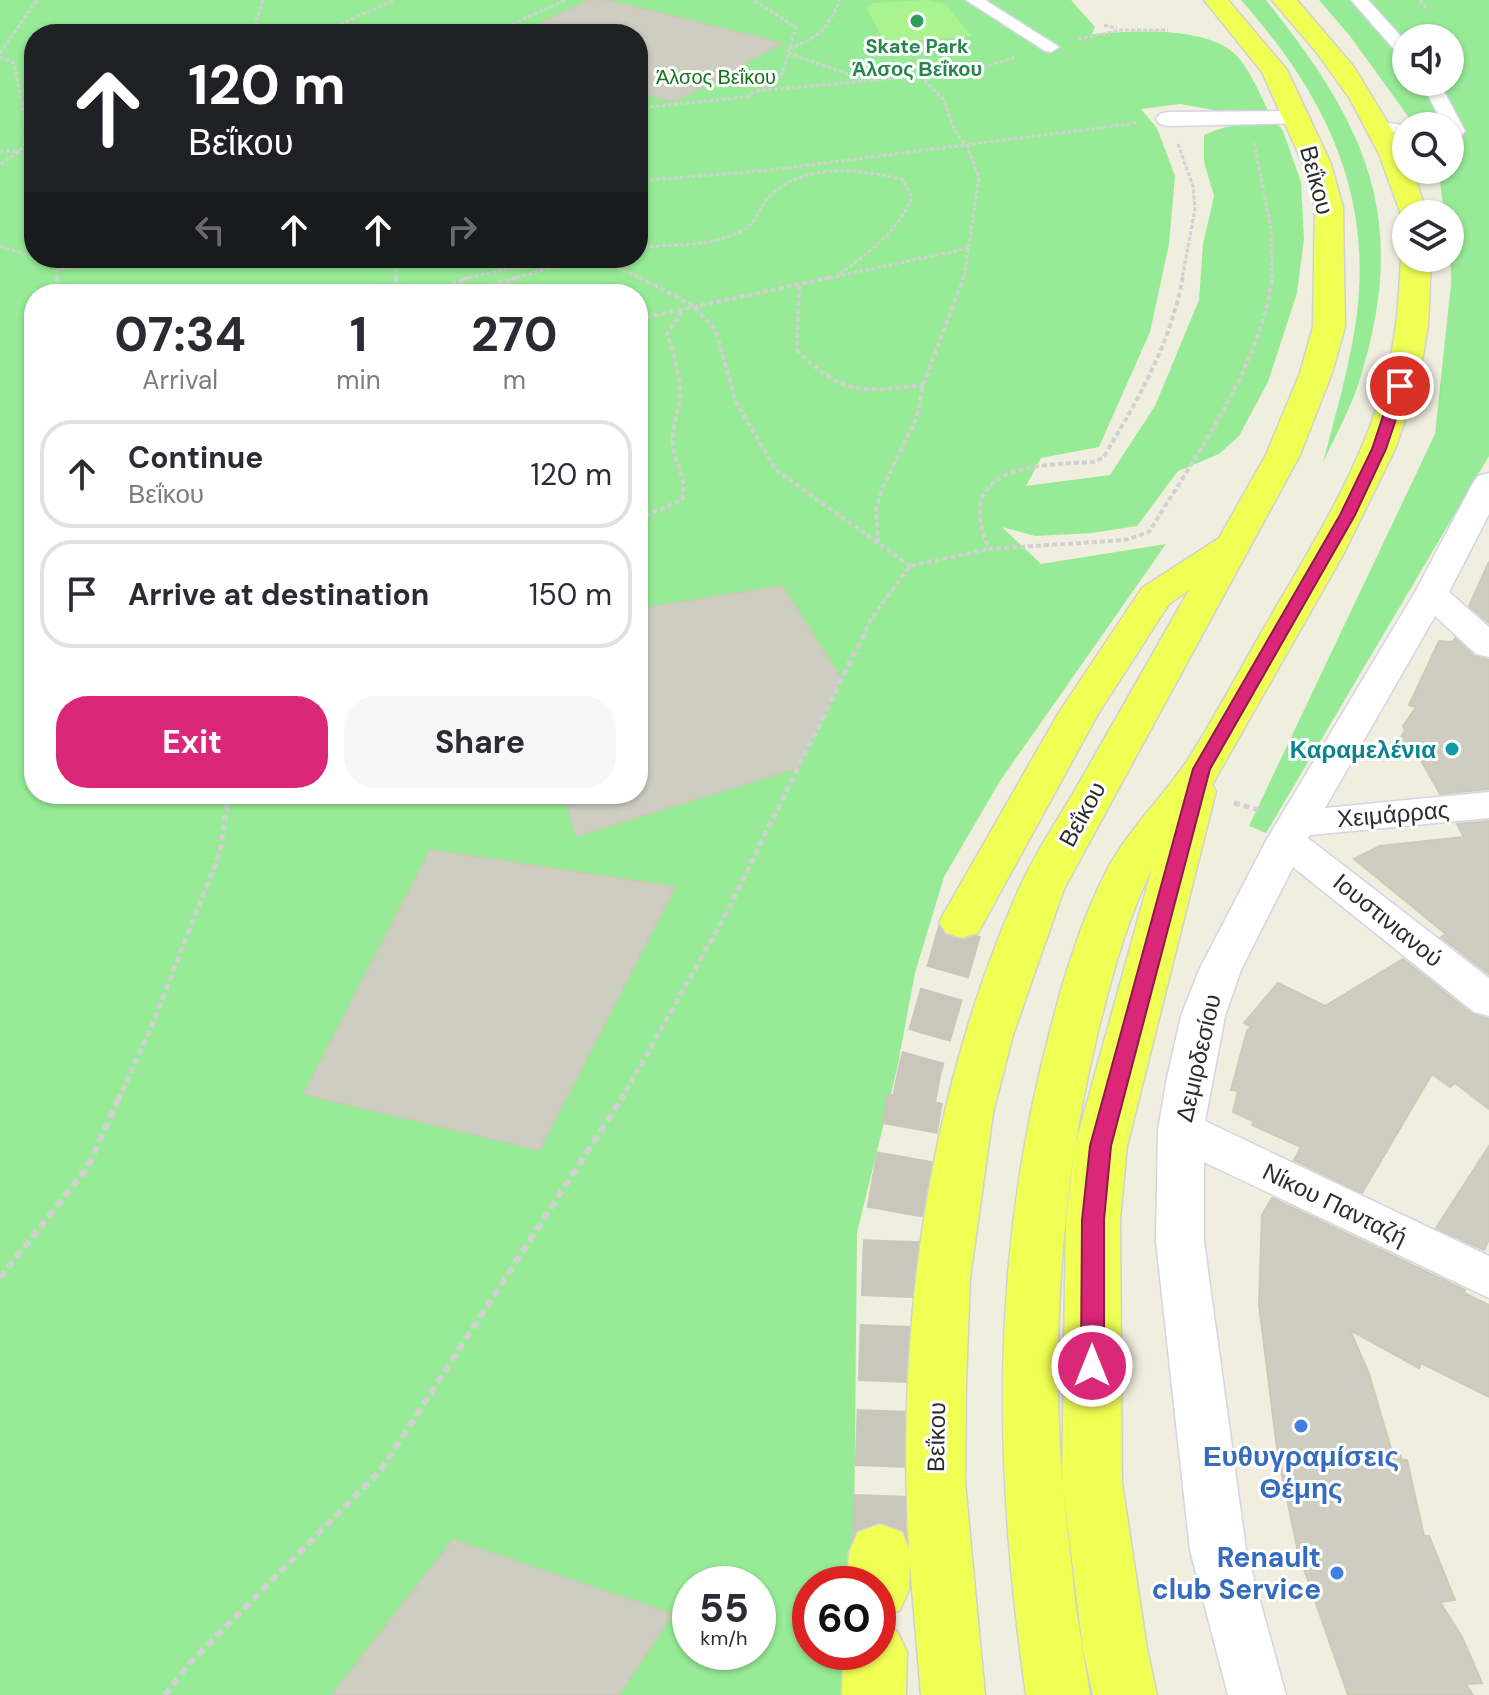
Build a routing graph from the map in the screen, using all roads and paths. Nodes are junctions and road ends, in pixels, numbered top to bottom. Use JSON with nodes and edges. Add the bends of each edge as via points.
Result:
{"nodes":[{"id":1,"x":37,"y":0,"type":"edge"},
{"id":2,"x":263,"y":0,"type":"edge"},
{"id":3,"x":395,"y":0,"type":"edge"},
{"id":4,"x":566,"y":0,"type":"edge"},
{"id":5,"x":753,"y":0,"type":"edge"},
{"id":6,"x":840,"y":0,"type":"edge"},
{"id":7,"x":974,"y":0,"type":"edge"},
{"id":8,"x":1216,"y":0,"type":"edge"},
{"id":9,"x":1284,"y":0,"type":"edge"},
{"id":10,"x":1359,"y":0,"type":"edge"},
{"id":11,"x":1420,"y":0,"type":"edge"},
{"id":12,"x":1428,"y":10,"type":"dead end"},
{"id":13,"x":257,"y":24,"type":"edge"},
{"id":14,"x":341,"y":24,"type":"edge"},
{"id":15,"x":512,"y":24,"type":"edge"},
{"id":16,"x":1104,"y":25,"type":"dead end"},
{"id":17,"x":1122,"y":30,"type":"junction"},
{"id":18,"x":1168,"y":30,"type":"dead end"},
{"id":19,"x":1392,"y":37,"type":"edge"},
{"id":20,"x":1051,"y":47,"type":"junction"},
{"id":21,"x":789,"y":51,"type":"junction"},
{"id":22,"x":0,"y":55,"type":"edge"},
{"id":23,"x":920,"y":76,"type":"junction"},
{"id":24,"x":865,"y":81,"type":"junction"},
{"id":25,"x":756,"y":91,"type":"junction"},
{"id":26,"x":648,"y":107,"type":"edge"},
{"id":27,"x":24,"y":116,"type":"edge"},
{"id":28,"x":1249,"y":118,"type":"junction"},
{"id":29,"x":1298,"y":118,"type":"junction"},
{"id":30,"x":1168,"y":119,"type":"junction"},
{"id":31,"x":1392,"y":128,"type":"edge"},
{"id":32,"x":24,"y":144,"type":"edge"},
{"id":33,"x":967,"y":146,"type":"junction"},
{"id":34,"x":0,"y":151,"type":"edge"},
{"id":35,"x":20,"y":151,"type":"junction"},
{"id":36,"x":0,"y":165,"type":"edge"},
{"id":37,"x":648,"y":180,"type":"edge"},
{"id":38,"x":0,"y":246,"type":"edge"},
{"id":39,"x":648,"y":247,"type":"edge"},
{"id":40,"x":970,"y":248,"type":"junction"},
{"id":41,"x":24,"y":253,"type":"edge"},
{"id":42,"x":65,"y":268,"type":"edge"},
{"id":43,"x":510,"y":268,"type":"edge"},
{"id":44,"x":545,"y":268,"type":"edge"},
{"id":45,"x":619,"y":268,"type":"edge"},
{"id":46,"x":1415,"y":272,"type":"edge"},
{"id":47,"x":836,"y":277,"type":"junction"},
{"id":48,"x":58,"y":284,"type":"edge"},
{"id":49,"x":453,"y":284,"type":"edge"},
{"id":50,"x":492,"y":284,"type":"edge"},
{"id":51,"x":799,"y":285,"type":"junction"},
{"id":52,"x":693,"y":306,"type":"junction"},
{"id":53,"x":684,"y":308,"type":"junction"},
{"id":54,"x":648,"y":317,"type":"edge"},
{"id":55,"x":923,"y":385,"type":"junction"},
{"id":56,"x":1489,"y":483,"type":"edge"},
{"id":57,"x":648,"y":515,"type":"edge"},
{"id":58,"x":1238,"y":541,"type":"junction"},
{"id":59,"x":878,"y":543,"type":"junction"},
{"id":60,"x":989,"y":549,"type":"junction"},
{"id":61,"x":910,"y":566,"type":"junction"},
{"id":62,"x":1431,"y":594,"type":"junction"},
{"id":63,"x":1489,"y":646,"type":"edge"},
{"id":64,"x":1198,"y":781,"type":"junction"},
{"id":65,"x":227,"y":804,"type":"edge"},
{"id":66,"x":1489,"y":805,"type":"edge"},
{"id":67,"x":1292,"y":832,"type":"junction"},
{"id":68,"x":962,"y":922,"type":"tunnel mouth"},
{"id":69,"x":1489,"y":1001,"type":"edge"},
{"id":70,"x":1181,"y":1130,"type":"junction"},
{"id":71,"x":0,"y":1278,"type":"edge"},
{"id":72,"x":1489,"y":1278,"type":"edge"},
{"id":73,"x":875,"y":1670,"type":"edge"},
{"id":74,"x":165,"y":1695,"type":"edge"},
{"id":75,"x":874,"y":1695,"type":"edge"},
{"id":76,"x":953,"y":1695,"type":"edge"},
{"id":77,"x":1058,"y":1695,"type":"edge"},
{"id":78,"x":1125,"y":1695,"type":"edge"},
{"id":79,"x":1257,"y":1695,"type":"edge"}],
"edges":[{"from":1,"to":22,"type":"path"},
{"from":2,"to":13,"type":"path"},
{"from":3,"to":14,"type":"path"},
{"from":4,"to":15,"type":"path"},
{"from":5,"to":21,"type":"path","via":[[796,27]]},
{"from":6,"to":21,"type":"path","via":[[829,25]]},
{"from":7,"to":20,"type":"street"},
{"from":8,"to":29,"type":"main road","name":"Βεΐκου","via":[[1274,70]]},
{"from":9,"to":31,"type":"main road"},
{"from":10,"to":19,"type":"street"},
{"from":11,"to":12,"type":"path"},
{"from":16,"to":17,"type":"path"},
{"from":17,"to":18,"type":"path"},
{"from":17,"to":20,"type":"path"},
{"from":20,"to":23,"type":"path","via":[[974,71]]},
{"from":21,"to":24,"type":"path"},
{"from":21,"to":25,"type":"path","via":[[781,77]]},
{"from":22,"to":27,"type":"path","via":[[14,63]]},
{"from":23,"to":24,"type":"path"},
{"from":23,"to":33,"type":"path","via":[[943,99]]},
{"from":24,"to":25,"type":"path"},
{"from":25,"to":26,"type":"path","via":[[746,97]]},
{"from":28,"to":29,"type":"street"},
{"from":28,"to":30,"type":"street"},
{"from":28,"to":60,"type":"path","via":[[1271,236],[1272,282],[1234,383],[1149,532],[1125,540]]},
{"from":29,"to":58,"type":"main road","name":"Βεΐκου","via":[[1329,207],[1329,327],[1283,455]]},
{"from":30,"to":33,"type":"path"},
{"from":30,"to":60,"type":"path","via":[[1193,186],[1195,209],[1178,303],[1149,382],[1103,458],[1017,468],[996,479],[983,498],[978,522]]},
{"from":32,"to":35,"type":"path"},
{"from":33,"to":37,"type":"path"},
{"from":33,"to":40,"type":"path","via":[[979,177]]},
{"from":34,"to":35,"type":"path"},
{"from":35,"to":36,"type":"path"},
{"from":38,"to":41,"type":"path"},
{"from":39,"to":47,"type":"path","via":[[742,231],[787,183],[816,174],[874,170],[903,180],[912,198],[904,219]]},
{"from":40,"to":47,"type":"path"},
{"from":40,"to":55,"type":"path","via":[[963,286]]},
{"from":42,"to":48,"type":"path","via":[[57,270]]},
{"from":43,"to":49,"type":"path"},
{"from":44,"to":50,"type":"path"},
{"from":45,"to":52,"type":"path"},
{"from":46,"to":64,"type":"main road","via":[[1411,334],[1379,449]]},
{"from":47,"to":51,"type":"path"},
{"from":51,"to":52,"type":"path"},
{"from":51,"to":55,"type":"path","via":[[797,350],[819,373],[835,385],[862,392]]},
{"from":52,"to":53,"type":"path"},
{"from":52,"to":59,"type":"path","via":[[715,329],[736,402],[776,470]]},
{"from":53,"to":54,"type":"path"},
{"from":53,"to":57,"type":"path","via":[[667,334],[678,366],[680,398],[674,452],[686,474],[686,487],[682,500]]},
{"from":55,"to":59,"type":"path","via":[[909,436],[876,506]]},
{"from":56,"to":62,"type":"street","name":"Δεμιρδεσίου"},
{"from":58,"to":68,"type":"main road","via":[[1155,596],[1078,714]]},
{"from":58,"to":76,"type":"main road","name":"Βεΐκου","via":[[1041,889],[989,1035],[968,1113],[943,1279],[935,1482]]},
{"from":59,"to":61,"type":"path"},
{"from":60,"to":61,"type":"path"},
{"from":61,"to":74,"type":"path","via":[[871,619],[726,914],[632,1083],[381,1470],[187,1666]]},
{"from":62,"to":63,"type":"street"},
{"from":62,"to":67,"type":"street","name":"Δεμιρδεσίου"},
{"from":64,"to":67,"type":"path"},
{"from":64,"to":77,"type":"main road","via":[[1139,852],[1114,904],[1054,1104],[1030,1296],[1031,1484]]},
{"from":64,"to":78,"type":"main road","via":[[1101,1146],[1093,1220],[1092,1483]]},
{"from":65,"to":71,"type":"path","via":[[220,852],[150,1030],[87,1168]]},
{"from":66,"to":67,"type":"street","name":"Χειμάρρας"},
{"from":67,"to":69,"type":"street","name":"Ιουστινιανού"},
{"from":67,"to":70,"type":"street","name":"Δεμιρδεσίου","via":[[1220,970],[1203,1016]]},
{"from":70,"to":72,"type":"street","name":"Νίκου Πανταζή"},
{"from":70,"to":79,"type":"street","name":"Δεμιρδεσίου","via":[[1180,1241],[1218,1550]]},
{"from":73,"to":75,"type":"main road"}]}
